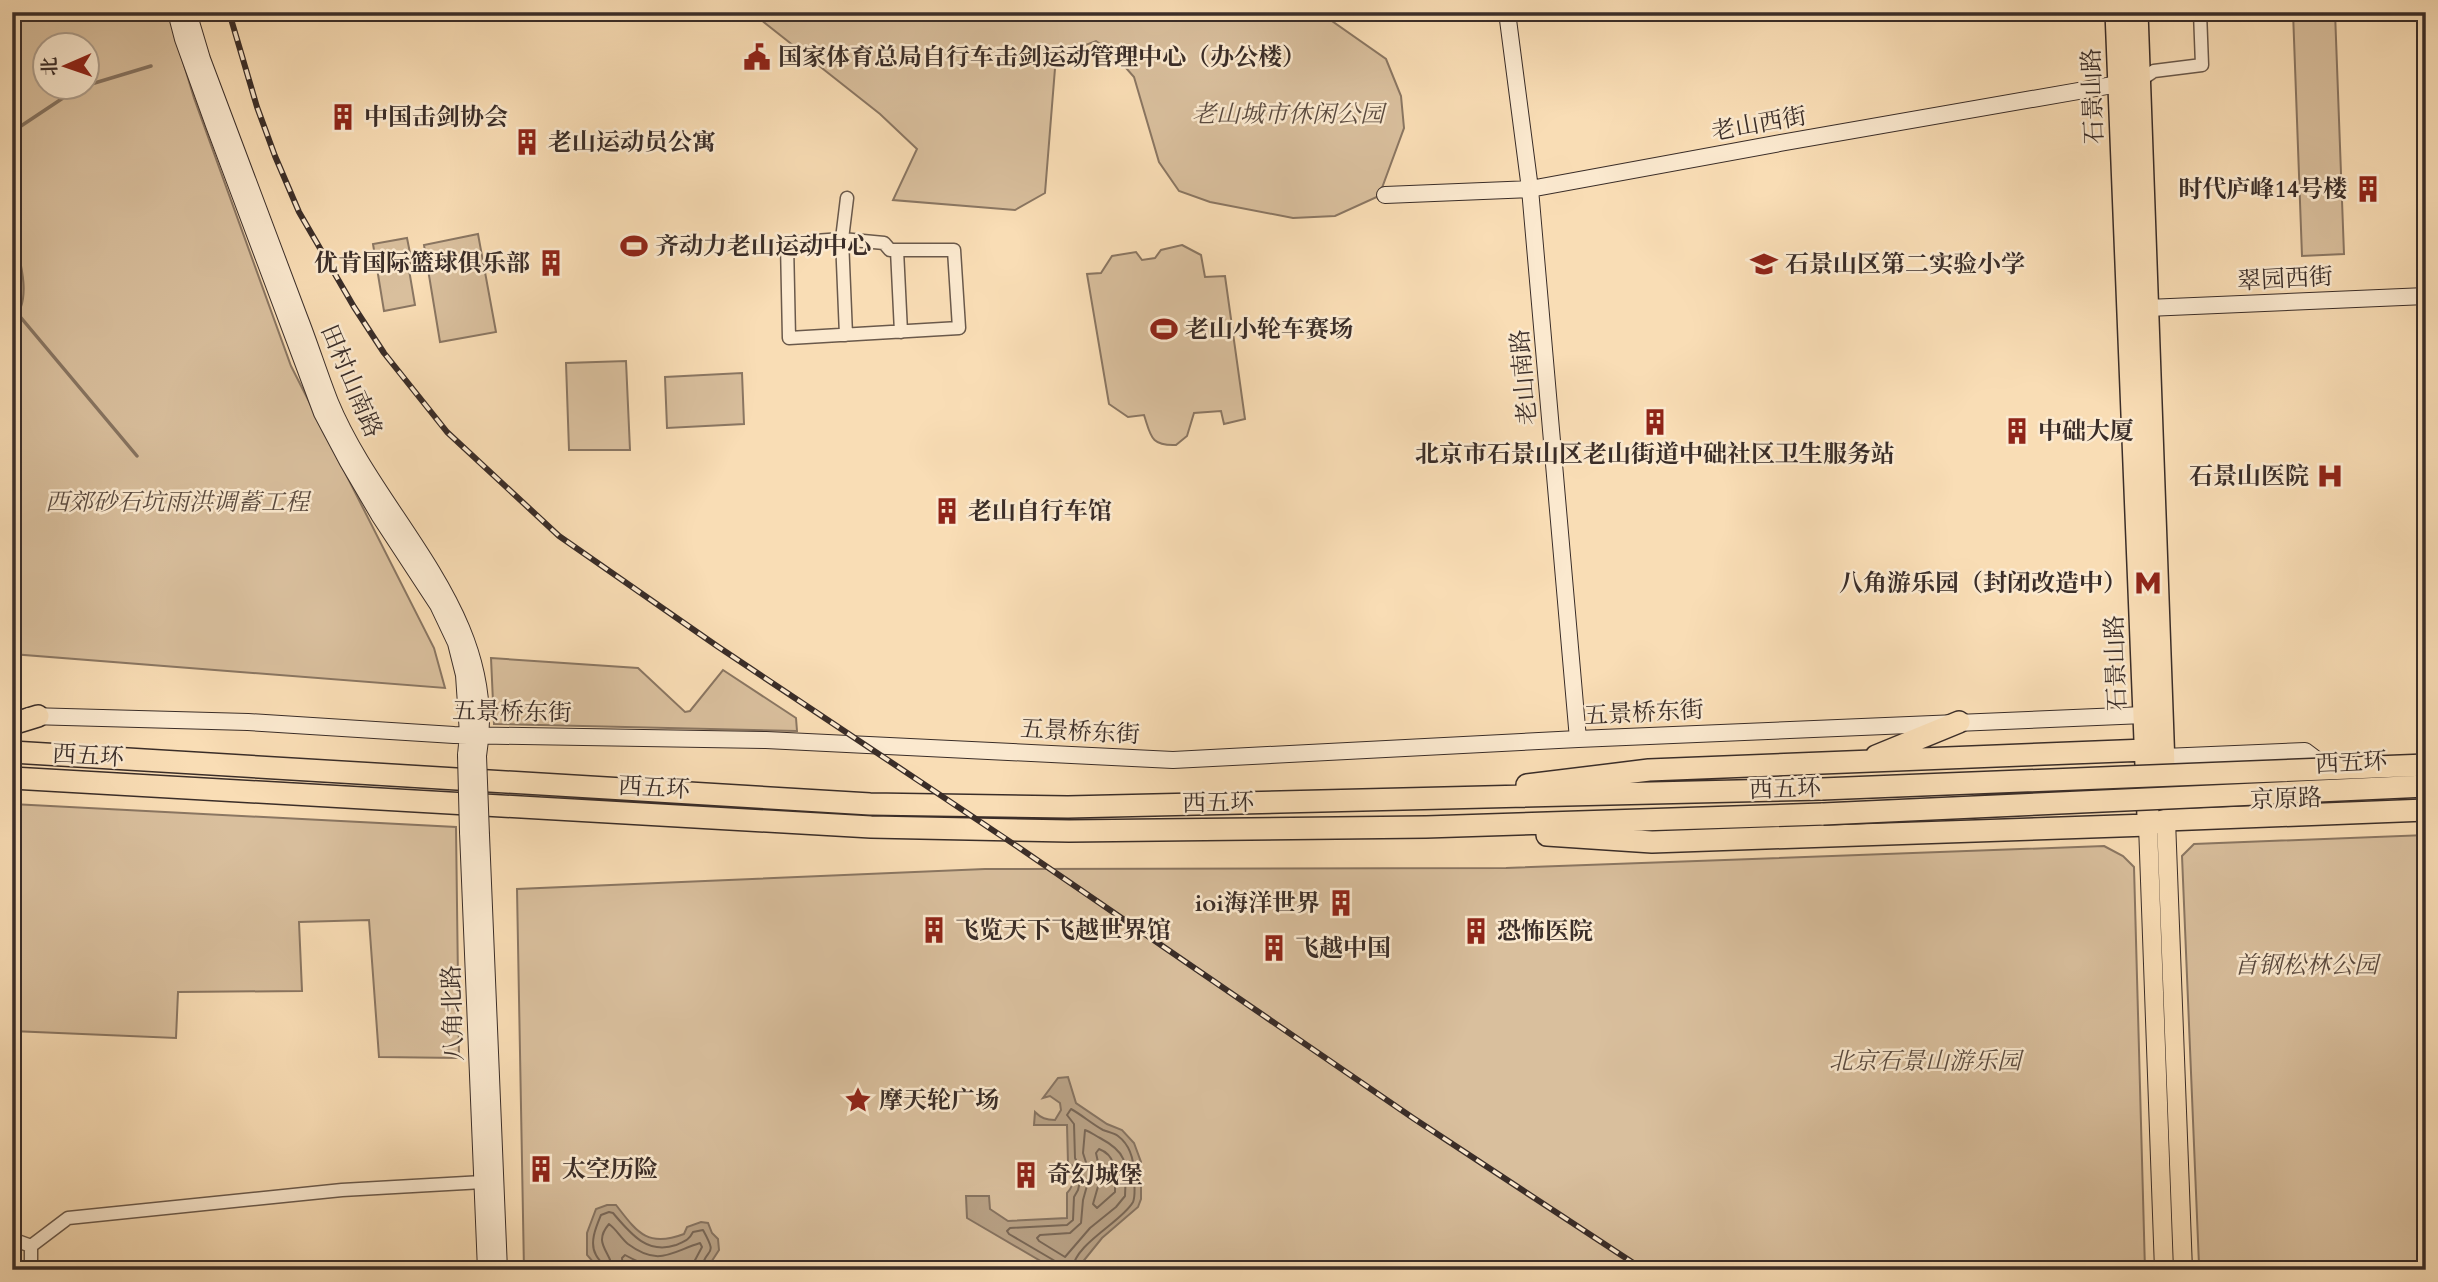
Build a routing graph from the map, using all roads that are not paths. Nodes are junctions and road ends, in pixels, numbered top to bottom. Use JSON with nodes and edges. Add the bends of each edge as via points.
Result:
{"nodes":[{"id":1,"x":176,"y":12,"type":"edge"},
{"id":2,"x":188,"y":12,"type":"edge"},
{"id":3,"x":1507,"y":12,"type":"edge"},
{"id":4,"x":2116,"y":12,"type":"edge"},
{"id":5,"x":2137,"y":12,"type":"edge"},
{"id":6,"x":2200,"y":12,"type":"edge"},
{"id":7,"x":2129,"y":82,"type":"junction"},
{"id":8,"x":1530,"y":189,"type":"junction"},
{"id":9,"x":1385,"y":195,"type":"dead end"},
{"id":10,"x":847,"y":198,"type":"dead end"},
{"id":11,"x":842,"y":239,"type":"junction"},
{"id":12,"x":897,"y":250,"type":"junction"},
{"id":13,"x":2426,"y":296,"type":"edge"},
{"id":14,"x":2147,"y":308,"type":"junction"},
{"id":15,"x":901,"y":331,"type":"junction"},
{"id":16,"x":846,"y":335,"type":"junction"},
{"id":17,"x":12,"y":715,"type":"edge"},
{"id":18,"x":2144,"y":715,"type":"junction"},
{"id":19,"x":38,"y":716,"type":"junction"},
{"id":20,"x":1959,"y":722,"type":"junction"},
{"id":21,"x":12,"y":724,"type":"edge"},
{"id":22,"x":475,"y":734,"type":"junction"},
{"id":23,"x":1578,"y":739,"type":"junction"},
{"id":24,"x":12,"y":752,"type":"edge"},
{"id":25,"x":2155,"y":754,"type":"junction"},
{"id":26,"x":472,"y":755,"type":"joint"},
{"id":27,"x":1861,"y":762,"type":"junction"},
{"id":28,"x":2426,"y":765,"type":"edge"},
{"id":29,"x":12,"y":778,"type":"edge"},
{"id":30,"x":2426,"y":786,"type":"edge"},
{"id":31,"x":1390,"y":801,"type":"junction"},
{"id":32,"x":2426,"y":810,"type":"edge"},
{"id":33,"x":2385,"y":811,"type":"junction"},
{"id":34,"x":2426,"y":821,"type":"edge"},
{"id":35,"x":2160,"y":825,"type":"junction"},
{"id":36,"x":1426,"y":827,"type":"junction"},
{"id":37,"x":475,"y":833,"type":"junction"},
{"id":38,"x":483,"y":1182,"type":"junction"},
{"id":39,"x":12,"y":1239,"type":"edge"},
{"id":40,"x":30,"y":1246,"type":"junction"},
{"id":41,"x":2184,"y":1268,"type":"edge"},
{"id":42,"x":31,"y":1270,"type":"edge"},
{"id":43,"x":486,"y":1270,"type":"edge"},
{"id":44,"x":499,"y":1270,"type":"edge"},
{"id":45,"x":2164,"y":1270,"type":"edge"}],
"edges":[{"from":1,"to":22,"type":"street","name":"田村山南路","via":[[209,113],[322,413],[379,515],[438,605],[456,643]]},
{"from":2,"to":22,"type":"street","name":"田村山南路","via":[[331,403],[372,481],[433,571],[463,631],[476,674]]},
{"from":3,"to":8,"type":"street","name":"老山南路"},
{"from":4,"to":7,"type":"highway","name":"石景山路"},
{"from":5,"to":7,"type":"highway","name":"石景山路"},
{"from":6,"to":7,"type":"street","via":[[2202,65],[2154,71]]},
{"from":7,"to":8,"type":"street","name":"老山西街"},
{"from":7,"to":14,"type":"highway","name":"石景山路"},
{"from":7,"to":18,"type":"highway","name":"石景山路"},
{"from":8,"to":9,"type":"street","name":"老山西街"},
{"from":8,"to":23,"type":"street","name":"老山南路"},
{"from":10,"to":11,"type":"street"},
{"from":11,"to":12,"type":"street","via":[[884,243]]},
{"from":11,"to":16,"type":"street"},
{"from":11,"to":16,"type":"street","via":[[787,243],[789,338]]},
{"from":12,"to":15,"type":"street"},
{"from":12,"to":15,"type":"street","via":[[954,250],[959,328]]},
{"from":13,"to":14,"type":"street","name":"翠园西街"},
{"from":14,"to":25,"type":"highway","name":"石景山路"},
{"from":15,"to":16,"type":"street"},
{"from":17,"to":19,"type":"street","name":"五景桥东街"},
{"from":18,"to":20,"type":"street","name":"五景桥东街"},
{"from":18,"to":25,"type":"highway","name":"石景山路"},
{"from":19,"to":21,"type":"highway"},
{"from":19,"to":22,"type":"street","name":"五景桥东街"},
{"from":20,"to":23,"type":"street","name":"五景桥东街"},
{"from":20,"to":27,"type":"highway"},
{"from":22,"to":23,"type":"street","name":"五景桥东街","via":[[766,740],[1173,760]]},
{"from":22,"to":26,"type":"street","name":"田村山南路"},
{"from":24,"to":31,"type":"highway","name":"西五环","via":[[870,804],[1068,807]]},
{"from":25,"to":27,"type":"highway"},
{"from":25,"to":33,"type":"street","via":[[2305,751]]},
{"from":25,"to":35,"type":"highway","name":"石景山路"},
{"from":26,"to":37,"type":"street","name":"八角北路","bridge":true},
{"from":27,"to":31,"type":"highway","via":[[1649,770]]},
{"from":28,"to":31,"type":"highway","name":"西五环","bridge":true},
{"from":29,"to":36,"type":"highway","name":"西五环","via":[[871,827],[1069,831]]},
{"from":30,"to":36,"type":"highway","name":"西五环","bridge":true},
{"from":32,"to":33,"type":"highway","name":"京原路"},
{"from":33,"to":35,"type":"highway","name":"京原路"},
{"from":34,"to":35,"type":"highway","name":"京原路"},
{"from":35,"to":36,"type":"highway","via":[[1652,842]]},
{"from":35,"to":41,"type":"main road","name":"石景山路"},
{"from":35,"to":45,"type":"main road","name":"石景山路"},
{"from":37,"to":38,"type":"street","name":"八角北路"},
{"from":37,"to":44,"type":"street","name":"八角北路"},
{"from":38,"to":40,"type":"street","via":[[342,1190],[68,1218]]},
{"from":38,"to":43,"type":"street","name":"八角北路"},
{"from":39,"to":40,"type":"street"},
{"from":40,"to":42,"type":"street"}]}
